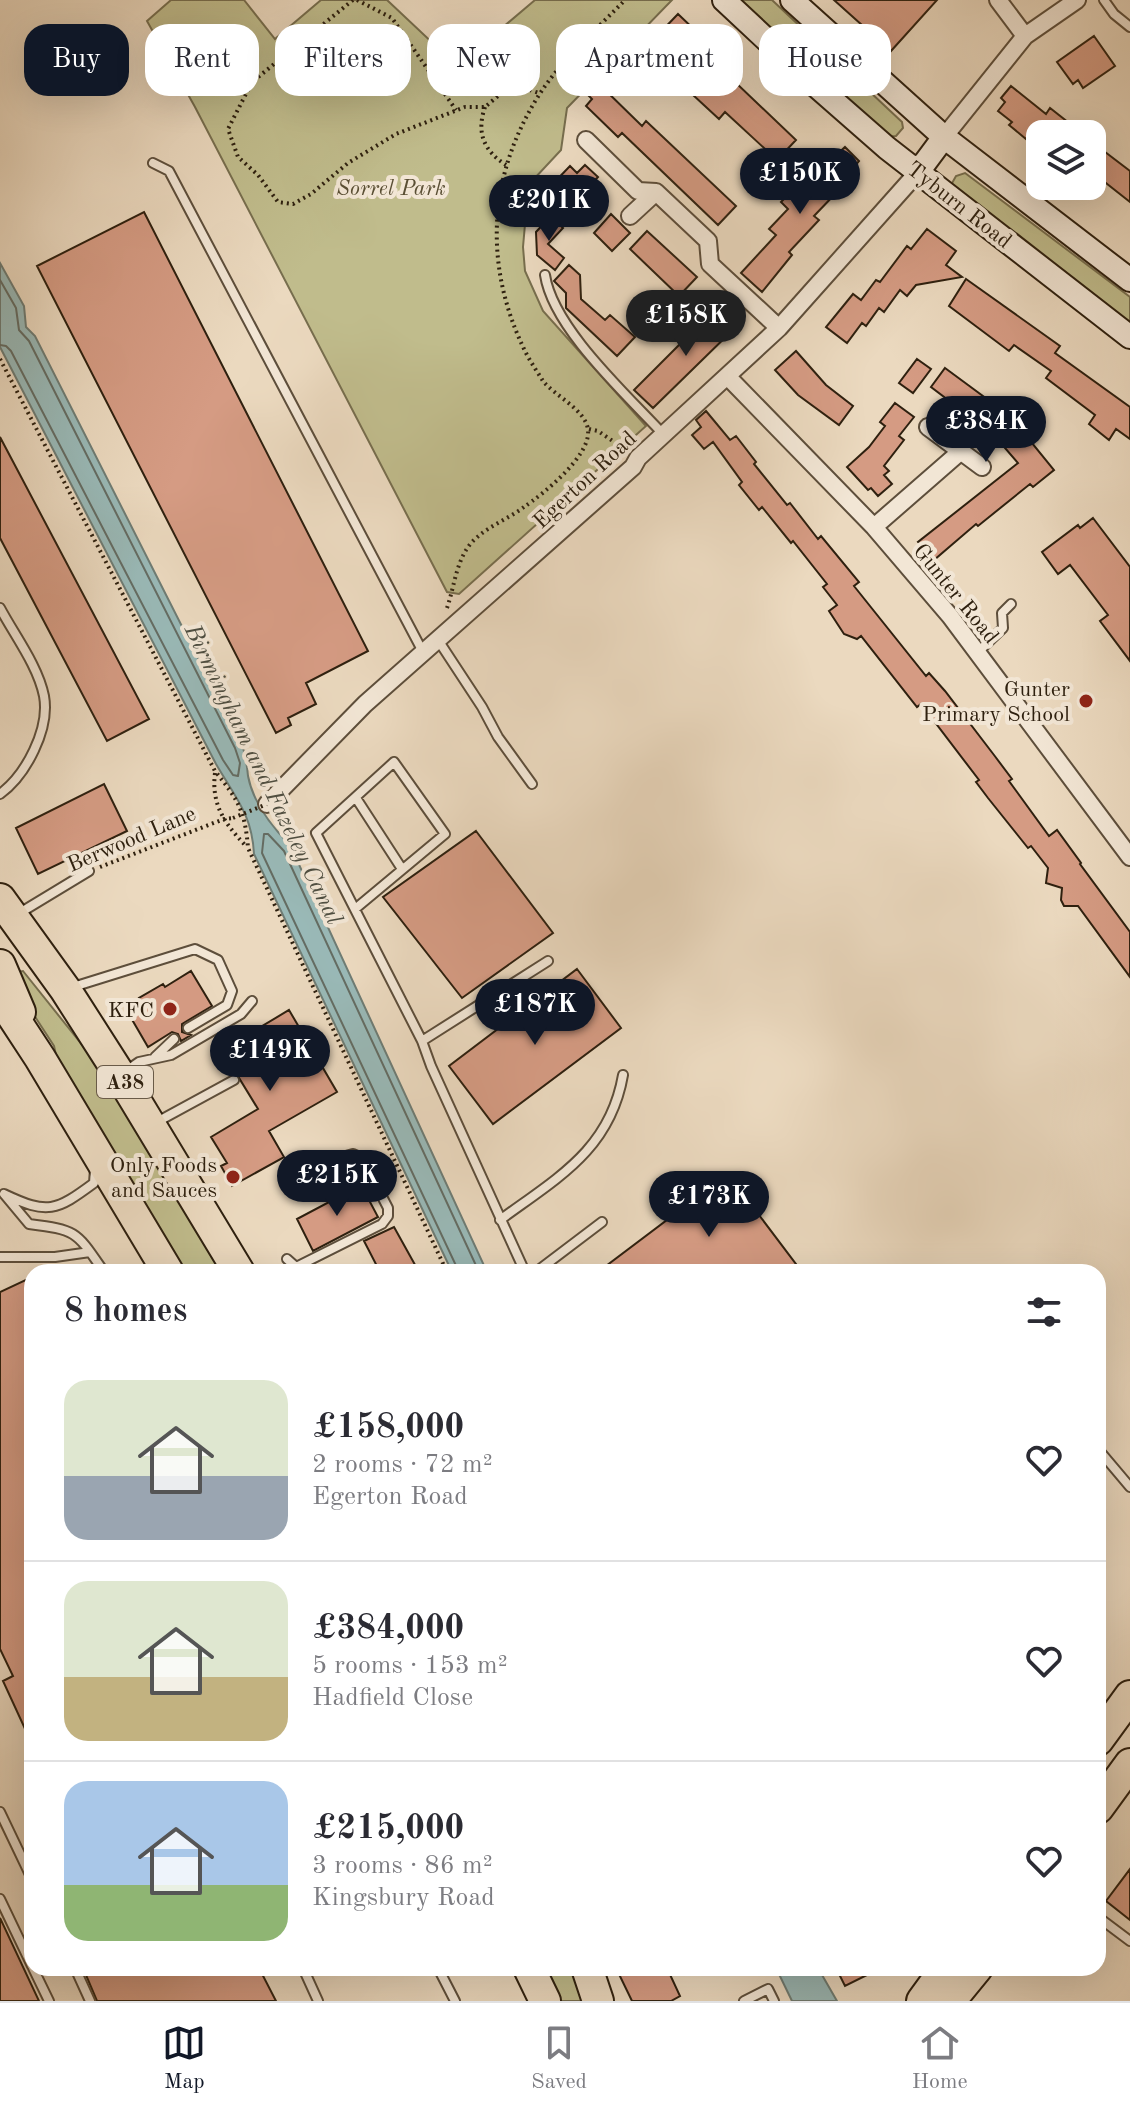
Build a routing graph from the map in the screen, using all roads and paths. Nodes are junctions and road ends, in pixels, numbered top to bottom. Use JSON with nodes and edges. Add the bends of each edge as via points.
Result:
{"nodes":[{"id":1,"x":355,"y":0,"type":"edge"},
{"id":2,"x":625,"y":0,"type":"edge"},
{"id":3,"x":724,"y":0,"type":"edge"},
{"id":4,"x":792,"y":0,"type":"edge"},
{"id":5,"x":998,"y":0,"type":"edge"},
{"id":6,"x":1077,"y":0,"type":"edge"},
{"id":7,"x":1104,"y":0,"type":"edge"},
{"id":8,"x":1130,"y":27,"type":"edge"},
{"id":9,"x":1025,"y":36,"type":"junction"},
{"id":10,"x":540,"y":94,"type":"edge"},
{"id":11,"x":498,"y":96,"type":"edge"},
{"id":12,"x":539,"y":96,"type":"edge"},
{"id":13,"x":485,"y":107,"type":"junction"},
{"id":14,"x":456,"y":110,"type":"junction"},
{"id":15,"x":944,"y":137,"type":"junction"},
{"id":16,"x":586,"y":140,"type":"dead end"},
{"id":17,"x":153,"y":163,"type":"dead end"},
{"id":18,"x":506,"y":165,"type":"junction"},
{"id":19,"x":918,"y":172,"type":"junction"},
{"id":20,"x":656,"y":192,"type":"junction"},
{"id":21,"x":630,"y":216,"type":"dead end"},
{"id":22,"x":545,"y":275,"type":"dead end"},
{"id":23,"x":1130,"y":280,"type":"edge"},
{"id":24,"x":779,"y":328,"type":"junction"},
{"id":25,"x":1130,"y":337,"type":"edge"},
{"id":26,"x":0,"y":359,"type":"edge"},
{"id":27,"x":728,"y":377,"type":"junction"},
{"id":28,"x":928,"y":427,"type":"dead end"},
{"id":29,"x":588,"y":429,"type":"junction"},
{"id":30,"x":663,"y":435,"type":"junction"},
{"id":31,"x":960,"y":452,"type":"junction"},
{"id":32,"x":638,"y":458,"type":"junction"},
{"id":33,"x":982,"y":467,"type":"dead end"},
{"id":34,"x":874,"y":527,"type":"junction"},
{"id":35,"x":1011,"y":604,"type":"dead end"},
{"id":36,"x":0,"y":608,"type":"edge"},
{"id":37,"x":431,"y":645,"type":"junction"},
{"id":38,"x":978,"y":652,"type":"junction"},
{"id":39,"x":215,"y":771,"type":"junction"},
{"id":40,"x":532,"y":784,"type":"dead end"},
{"id":41,"x":0,"y":794,"type":"edge"},
{"id":42,"x":356,"y":798,"type":"junction"},
{"id":43,"x":267,"y":804,"type":"joint"},
{"id":44,"x":224,"y":819,"type":"junction"},
{"id":45,"x":248,"y":848,"type":"junction"},
{"id":46,"x":1128,"y":850,"type":"edge"},
{"id":47,"x":402,"y":869,"type":"junction"},
{"id":48,"x":89,"y":871,"type":"joint"},
{"id":49,"x":355,"y":909,"type":"junction"},
{"id":50,"x":5,"y":918,"type":"edge"},
{"id":51,"x":548,"y":961,"type":"dead end"},
{"id":52,"x":0,"y":965,"type":"edge"},
{"id":53,"x":65,"y":989,"type":"junction"},
{"id":54,"x":0,"y":997,"type":"edge"},
{"id":55,"x":252,"y":1001,"type":"dead end"},
{"id":56,"x":188,"y":1028,"type":"dead end"},
{"id":57,"x":174,"y":1039,"type":"dead end"},
{"id":58,"x":422,"y":1041,"type":"junction"},
{"id":59,"x":155,"y":1057,"type":"junction"},
{"id":60,"x":40,"y":1058,"type":"junction"},
{"id":61,"x":120,"y":1075,"type":"junction"},
{"id":62,"x":623,"y":1075,"type":"dead end"},
{"id":63,"x":234,"y":1080,"type":"dead end"},
{"id":64,"x":151,"y":1126,"type":"junction"},
{"id":65,"x":97,"y":1153,"type":"junction"},
{"id":66,"x":342,"y":1157,"type":"dead end"},
{"id":67,"x":2,"y":1191,"type":"edge"},
{"id":68,"x":500,"y":1220,"type":"junction"},
{"id":69,"x":602,"y":1222,"type":"dead end"},
{"id":70,"x":90,"y":1252,"type":"junction"},
{"id":71,"x":0,"y":1257,"type":"edge"},
{"id":72,"x":287,"y":1259,"type":"dead end"},
{"id":73,"x":98,"y":1264,"type":"edge"},
{"id":74,"x":163,"y":1264,"type":"edge"},
{"id":75,"x":234,"y":1264,"type":"edge"},
{"id":76,"x":293,"y":1264,"type":"edge"},
{"id":77,"x":302,"y":1264,"type":"edge"},
{"id":78,"x":443,"y":1264,"type":"edge"},
{"id":79,"x":521,"y":1264,"type":"edge"},
{"id":80,"x":547,"y":1264,"type":"edge"},
{"id":81,"x":1106,"y":1458,"type":"edge"},
{"id":82,"x":1130,"y":1487,"type":"edge"},
{"id":83,"x":1130,"y":1696,"type":"edge"},
{"id":84,"x":1106,"y":1729,"type":"edge"},
{"id":85,"x":1130,"y":1764,"type":"edge"},
{"id":86,"x":1106,"y":1797,"type":"edge"},
{"id":87,"x":0,"y":1812,"type":"edge"},
{"id":88,"x":24,"y":1862,"type":"edge"},
{"id":89,"x":0,"y":1899,"type":"edge"},
{"id":90,"x":1106,"y":1923,"type":"edge"},
{"id":91,"x":1130,"y":1941,"type":"edge"},
{"id":92,"x":24,"y":1950,"type":"edge"},
{"id":93,"x":36,"y":1976,"type":"edge"},
{"id":94,"x":79,"y":1976,"type":"edge"},
{"id":95,"x":307,"y":1976,"type":"edge"},
{"id":96,"x":442,"y":1976,"type":"edge"},
{"id":97,"x":533,"y":1976,"type":"edge"},
{"id":98,"x":590,"y":1976,"type":"edge"},
{"id":99,"x":940,"y":1976,"type":"edge"},
{"id":100,"x":970,"y":1976,"type":"edge"},
{"id":101,"x":49,"y":2001,"type":"edge"},
{"id":102,"x":90,"y":2001,"type":"edge"},
{"id":103,"x":318,"y":2001,"type":"edge"},
{"id":104,"x":455,"y":2001,"type":"edge"},
{"id":105,"x":545,"y":2001,"type":"edge"},
{"id":106,"x":598,"y":2001,"type":"edge"},
{"id":107,"x":744,"y":2001,"type":"edge"},
{"id":108,"x":774,"y":2001,"type":"edge"},
{"id":109,"x":922,"y":2001,"type":"edge"},
{"id":110,"x":950,"y":2001,"type":"edge"}],
"edges":[{"from":1,"to":14,"type":"path","via":[[392,18]]},
{"from":1,"to":14,"type":"path","via":[[252,82],[228,129],[238,157],[278,202],[293,204],[396,134]]},
{"from":2,"to":10,"type":"path"},
{"from":3,"to":19,"type":"main road","name":"Tyburn Road"},
{"from":4,"to":15,"type":"main road","name":"Tyburn Road"},
{"from":5,"to":9,"type":"street"},
{"from":6,"to":9,"type":"street"},
{"from":7,"to":8,"type":"lane"},
{"from":9,"to":15,"type":"street"},
{"from":11,"to":13,"type":"path"},
{"from":12,"to":18,"type":"path"},
{"from":13,"to":14,"type":"path"},
{"from":13,"to":18,"type":"path","via":[[483,142]]},
{"from":15,"to":19,"type":"main road"},
{"from":15,"to":23,"type":"main road","name":"Tyburn Road"},
{"from":16,"to":20,"type":"street","via":[[638,191]]},
{"from":17,"to":37,"type":"lane","via":[[169,171]]},
{"from":18,"to":29,"type":"path","via":[[496,234],[498,271],[527,354],[544,383]]},
{"from":19,"to":24,"type":"street","name":"Egerton Road"},
{"from":19,"to":25,"type":"main road","name":"Tyburn Road"},
{"from":20,"to":21,"type":"street"},
{"from":20,"to":24,"type":"street","via":[[708,241],[710,264]]},
{"from":22,"to":30,"type":"lane","via":[[560,315]]},
{"from":24,"to":27,"type":"street","name":"Egerton Road"},
{"from":26,"to":39,"type":"path"},
{"from":27,"to":30,"type":"street","name":"Egerton Road"},
{"from":27,"to":34,"type":"street","name":"Gunter Road"},
{"from":28,"to":31,"type":"street"},
{"from":29,"to":32,"type":"path"},
{"from":29,"to":37,"type":"path","via":[[574,464],[524,508],[472,541],[460,560]]},
{"from":30,"to":32,"type":"street","name":"Egerton Road"},
{"from":31,"to":33,"type":"street"},
{"from":31,"to":34,"type":"street"},
{"from":32,"to":37,"type":"street","name":"Egerton Road"},
{"from":34,"to":38,"type":"street","name":"Gunter Road"},
{"from":35,"to":38,"type":"lane","via":[[1002,613],[1003,628]]},
{"from":36,"to":41,"type":"lane","via":[[45,700],[34,753]]},
{"from":37,"to":40,"type":"lane","via":[[482,707]]},
{"from":37,"to":43,"type":"street","name":"Egerton Road"},
{"from":38,"to":46,"type":"street","name":"Gunter Road"},
{"from":39,"to":44,"type":"path","via":[[213,787]]},
{"from":39,"to":45,"type":"path","via":[[246,819]]},
{"from":42,"to":47,"type":"lane"},
{"from":42,"to":47,"type":"lane","via":[[394,762],[445,834]]},
{"from":42,"to":49,"type":"lane","via":[[316,833]]},
{"from":43,"to":44,"type":"path","name":"Berwood Lane","bridge":true},
{"from":44,"to":45,"type":"path"},
{"from":44,"to":48,"type":"path","name":"Berwood Lane"},
{"from":45,"to":78,"type":"path"},
{"from":47,"to":49,"type":"lane"},
{"from":48,"to":50,"type":"lane","name":"Berwood Lane"},
{"from":49,"to":58,"type":"lane"},
{"from":50,"to":53,"type":"highway","number":"A38"},
{"from":51,"to":58,"type":"lane"},
{"from":52,"to":60,"type":"highway"},
{"from":53,"to":56,"type":"lane","via":[[195,949],[218,960],[232,991],[227,1005]]},
{"from":53,"to":61,"type":"highway","number":"A38"},
{"from":54,"to":60,"type":"highway","number":"A38"},
{"from":55,"to":59,"type":"lane","via":[[241,1014],[171,1055]]},
{"from":57,"to":59,"type":"lane"},
{"from":58,"to":68,"type":"lane"},
{"from":59,"to":61,"type":"lane"},
{"from":60,"to":65,"type":"highway","number":"A38"},
{"from":61,"to":64,"type":"highway","number":"A38"},
{"from":62,"to":68,"type":"lane","via":[[618,1101],[593,1145]]},
{"from":63,"to":64,"type":"lane"},
{"from":64,"to":75,"type":"highway","number":"A38"},
{"from":65,"to":67,"type":"lane","via":[[94,1183],[63,1206],[33,1208]]},
{"from":65,"to":74,"type":"highway","number":"A38"},
{"from":66,"to":77,"type":"lane","via":[[362,1158],[388,1216],[382,1224]]},
{"from":67,"to":70,"type":"lane","via":[[29,1224],[79,1236]]},
{"from":68,"to":79,"type":"lane"},
{"from":69,"to":80,"type":"lane"},
{"from":70,"to":71,"type":"lane"},
{"from":70,"to":73,"type":"lane"},
{"from":72,"to":76,"type":"lane"},
{"from":81,"to":82,"type":"lane"},
{"from":83,"to":84,"type":"highway"},
{"from":85,"to":86,"type":"highway"},
{"from":87,"to":88,"type":"lane"},
{"from":89,"to":92,"type":"lane"},
{"from":90,"to":91,"type":"lane"},
{"from":93,"to":101,"type":"lane"},
{"from":94,"to":102,"type":"lane"},
{"from":95,"to":103,"type":"lane"},
{"from":96,"to":104,"type":"lane"},
{"from":97,"to":105,"type":"highway"},
{"from":98,"to":106,"type":"highway"},
{"from":99,"to":109,"type":"highway"},
{"from":100,"to":110,"type":"highway"},
{"from":107,"to":108,"type":"lane","via":[[768,1989]]}]}
